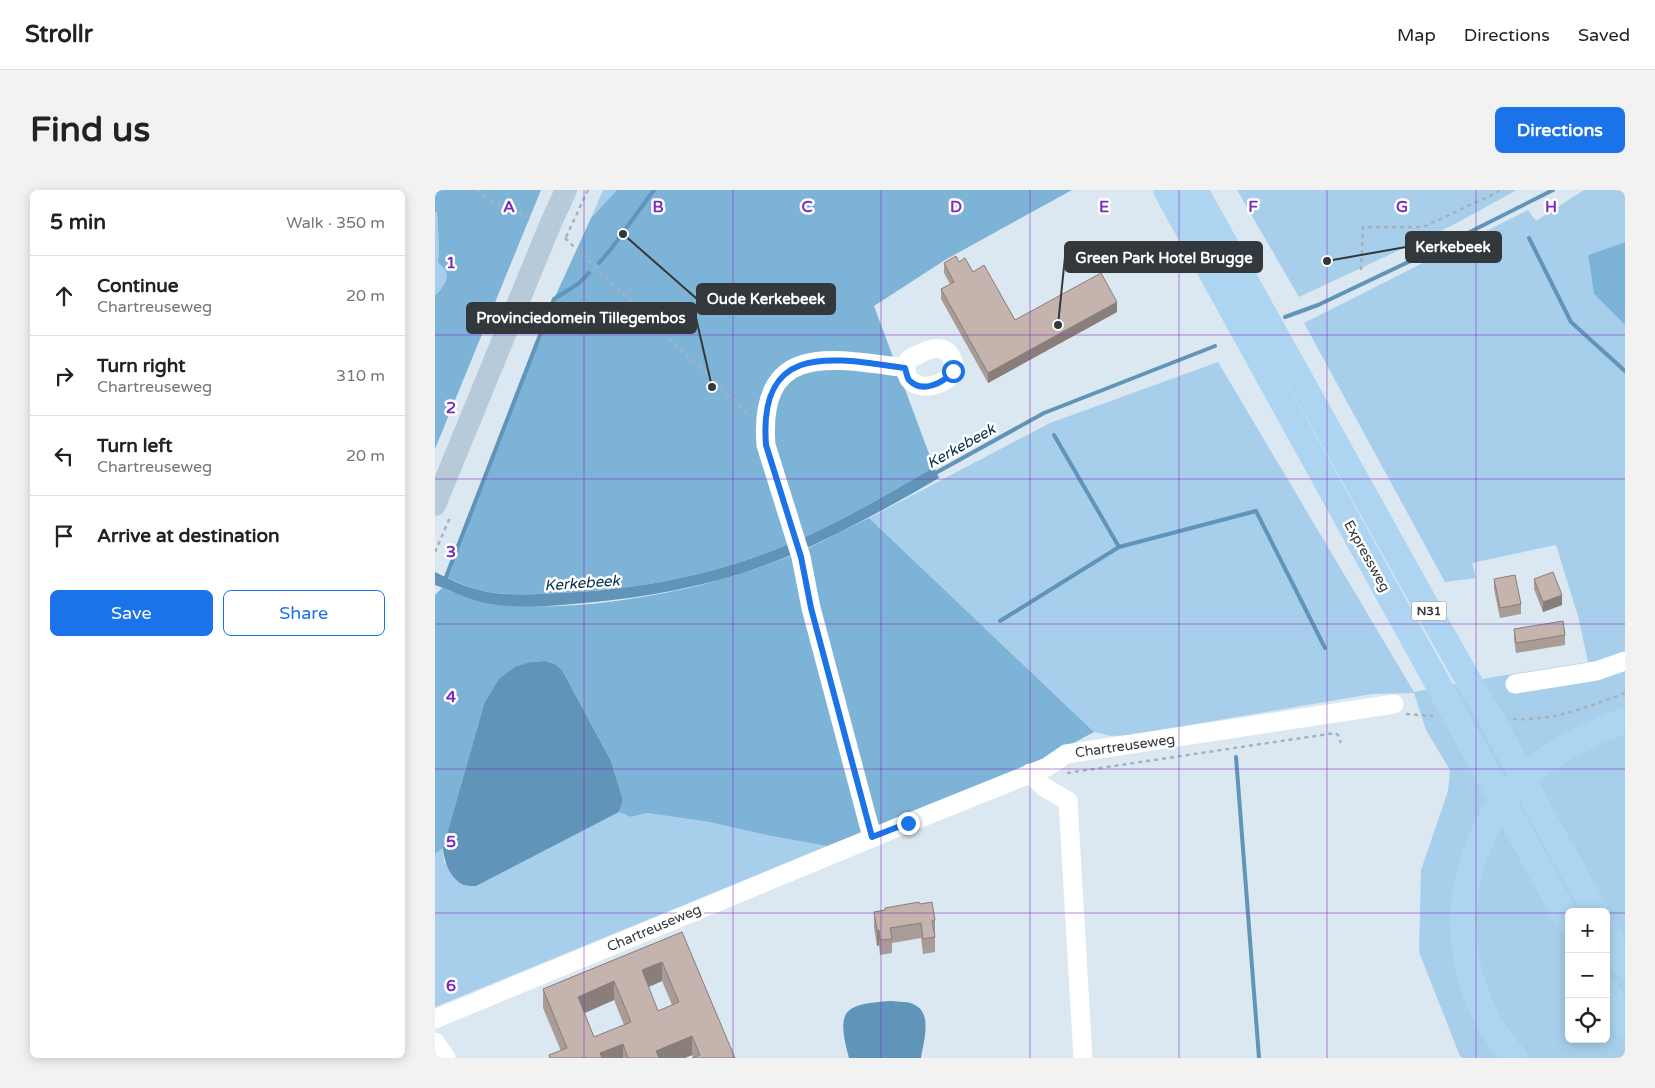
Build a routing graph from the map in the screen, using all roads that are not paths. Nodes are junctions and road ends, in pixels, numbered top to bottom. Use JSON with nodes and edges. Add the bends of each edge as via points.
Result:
{"nodes":[{"id":1,"x":566,"y":190,"type":"edge"},
{"id":2,"x":1195,"y":190,"type":"edge"},
{"id":3,"x":1167,"y":193,"type":"edge"},
{"id":4,"x":905,"y":368,"type":"dead end"},
{"id":5,"x":435,"y":506,"type":"edge"},
{"id":6,"x":1625,"y":660,"type":"edge"},
{"id":7,"x":1515,"y":684,"type":"dead end"},
{"id":8,"x":1393,"y":704,"type":"dead end"},
{"id":9,"x":1625,"y":720,"type":"edge"},
{"id":10,"x":1038,"y":770,"type":"junction"},
{"id":11,"x":872,"y":837,"type":"junction"},
{"id":12,"x":1594,"y":908,"type":"edge"},
{"id":13,"x":1565,"y":915,"type":"edge"},
{"id":14,"x":1610,"y":938,"type":"edge"},
{"id":15,"x":1625,"y":965,"type":"edge"},
{"id":16,"x":1610,"y":997,"type":"edge"},
{"id":17,"x":435,"y":1019,"type":"edge"},
{"id":18,"x":1625,"y":1024,"type":"edge"},
{"id":19,"x":435,"y":1042,"type":"edge"},
{"id":20,"x":446,"y":1058,"type":"edge"},
{"id":21,"x":1083,"y":1058,"type":"edge"},
{"id":22,"x":1515,"y":1058,"type":"edge"}],
"edges":[{"from":1,"to":5,"type":"main road"},
{"from":2,"to":12,"type":"highway","name":"Expressweg","number":"N31","via":[[1493,721]]},
{"from":3,"to":13,"type":"highway","name":"Expressweg","number":"N31"},
{"from":4,"to":11,"type":"street","via":[[841,359],[816,361],[795,368],[780,378],[772,391],[765,430],[766,445],[801,557],[811,608]]},
{"from":6,"to":7,"type":"street","via":[[1596,671]]},
{"from":8,"to":10,"type":"street","name":"Chartreuseweg","via":[[1066,754]]},
{"from":9,"to":22,"type":"highway","via":[[1559,751],[1516,785],[1496,810],[1470,866],[1463,899],[1463,934],[1469,972],[1493,1030]]},
{"from":10,"to":11,"type":"street","name":"Chartreuseweg"},
{"from":10,"to":21,"type":"street","via":[[1044,787],[1068,802]]},
{"from":11,"to":17,"type":"street","name":"Chartreuseweg"},
{"from":14,"to":15,"type":"highway"},
{"from":16,"to":18,"type":"highway"},
{"from":19,"to":20,"type":"street"}]}
